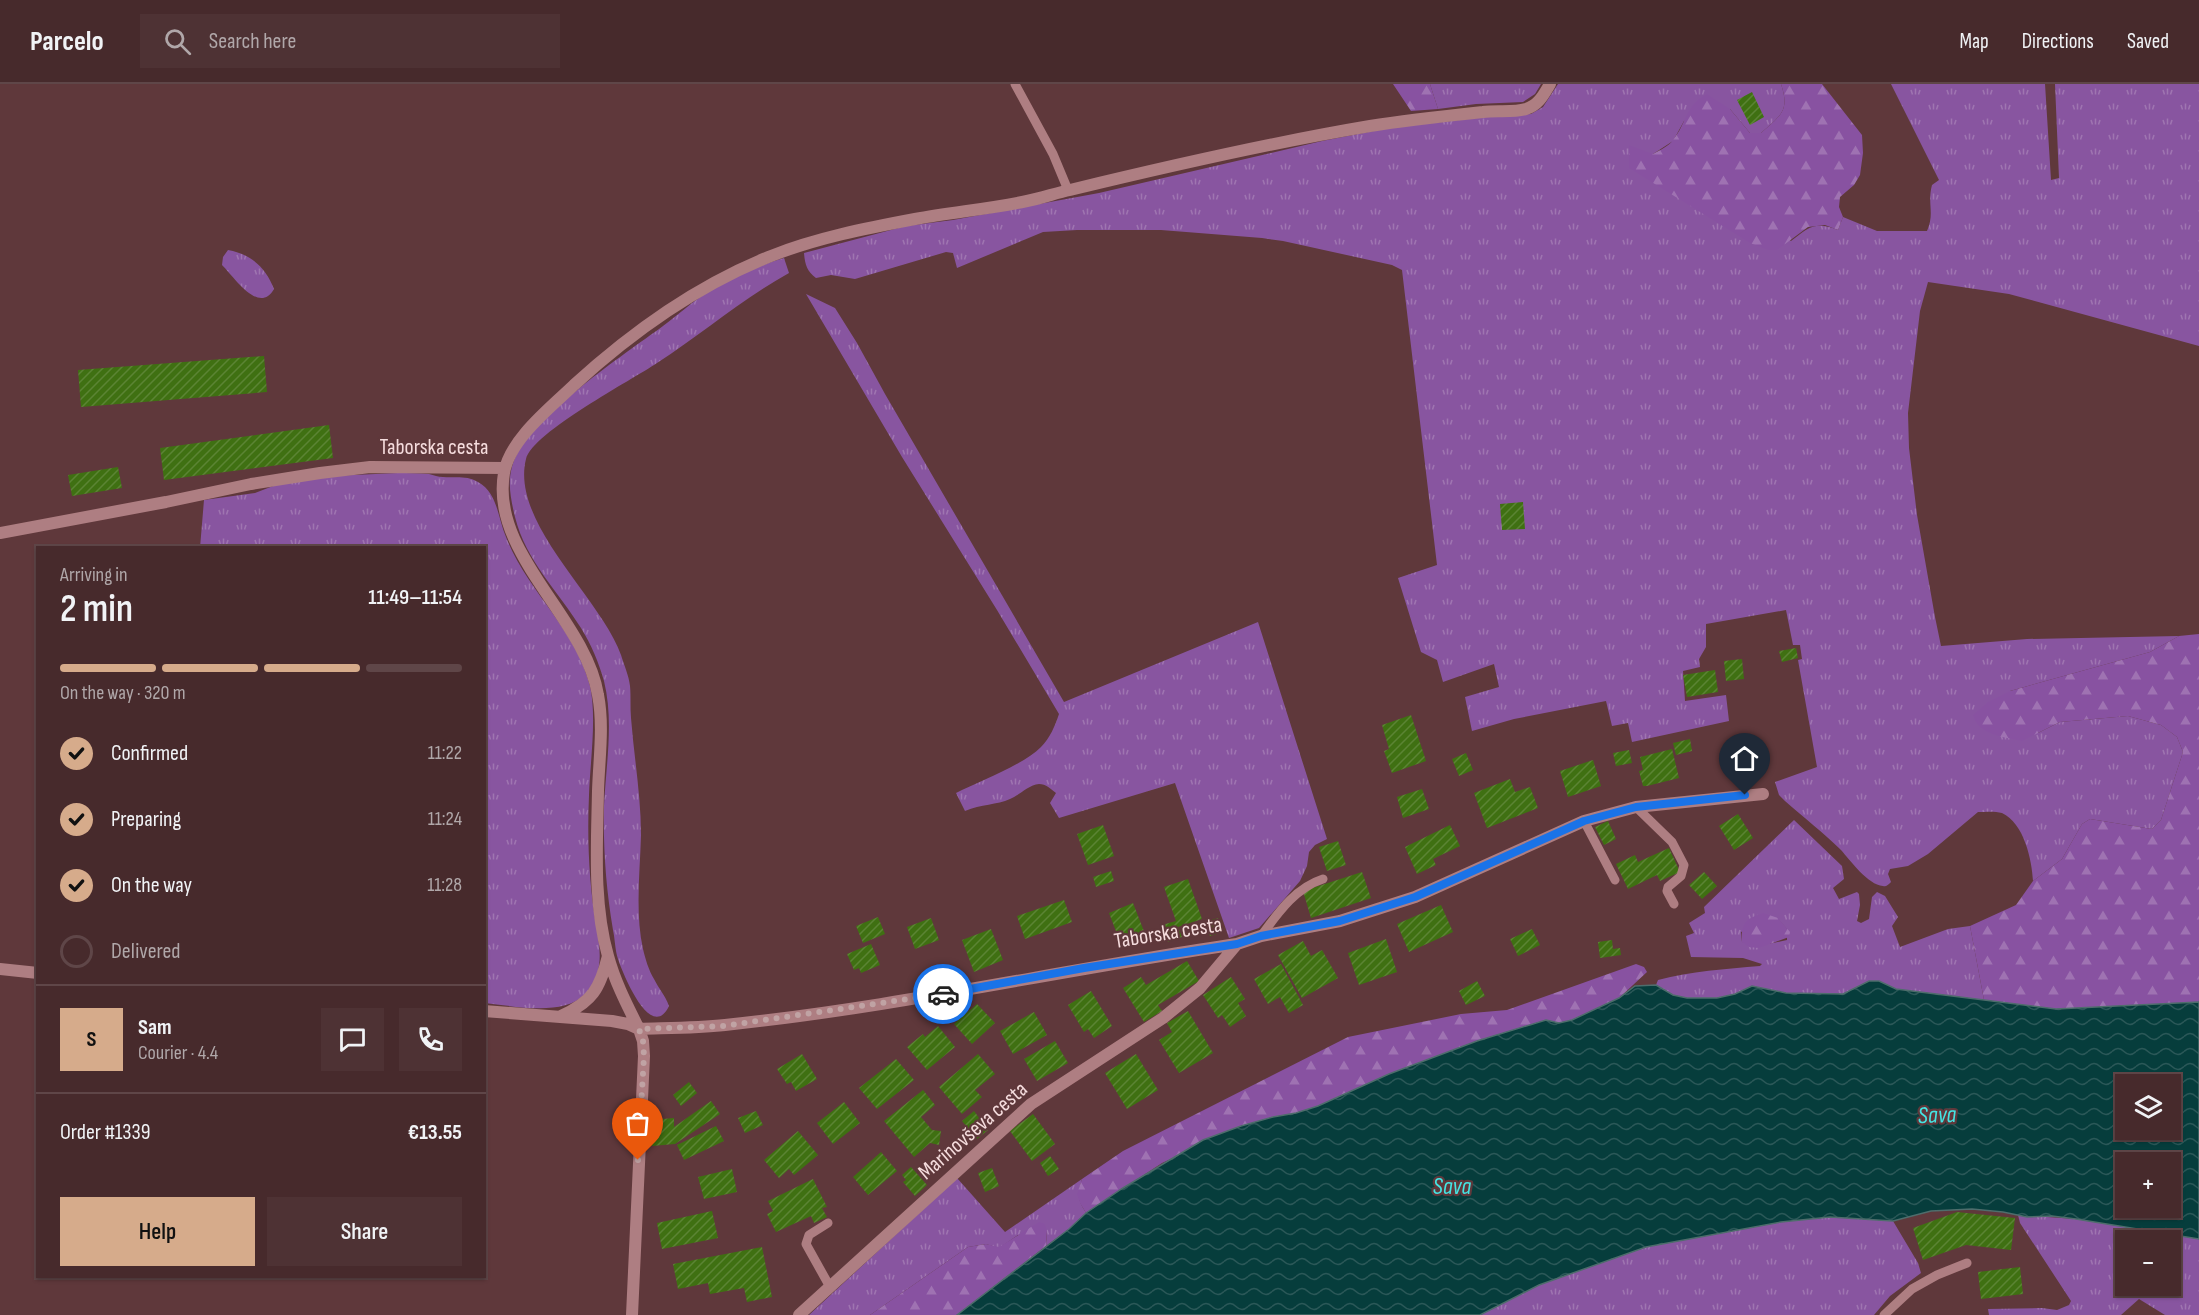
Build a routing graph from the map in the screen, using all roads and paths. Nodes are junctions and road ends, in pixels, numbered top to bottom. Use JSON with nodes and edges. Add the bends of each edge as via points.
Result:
{"nodes":[{"id":1,"x":1015,"y":84,"type":"edge"},
{"id":2,"x":1550,"y":84,"type":"edge"},
{"id":3,"x":1068,"y":190,"type":"junction"},
{"id":4,"x":505,"y":468,"type":"junction"},
{"id":5,"x":0,"y":532,"type":"edge"},
{"id":6,"x":1763,"y":794,"type":"dead end"},
{"id":7,"x":1636,"y":807,"type":"junction"},
{"id":8,"x":1584,"y":821,"type":"junction"},
{"id":9,"x":1323,"y":879,"type":"dead end"},
{"id":10,"x":1615,"y":880,"type":"dead end"},
{"id":11,"x":1674,"y":904,"type":"dead end"},
{"id":12,"x":1261,"y":936,"type":"junction"},
{"id":13,"x":1237,"y":944,"type":"junction"},
{"id":14,"x":608,"y":956,"type":"junction"},
{"id":15,"x":0,"y":969,"type":"edge"},
{"id":16,"x":36,"y":973,"type":"edge"},
{"id":17,"x":486,"y":1011,"type":"edge"},
{"id":18,"x":560,"y":1017,"type":"junction"},
{"id":19,"x":639,"y":1029,"type":"junction"},
{"id":20,"x":828,"y":1223,"type":"dead end"},
{"id":21,"x":1967,"y":1263,"type":"dead end"},
{"id":22,"x":830,"y":1287,"type":"junction"},
{"id":23,"x":632,"y":1315,"type":"edge"},
{"id":24,"x":799,"y":1315,"type":"edge"},
{"id":25,"x":1884,"y":1315,"type":"edge"}],
"edges":[{"from":1,"to":3,"type":"lane"},
{"from":2,"to":3,"type":"street","via":[[1542,99],[1525,109],[1433,117],[1322,135]]},
{"from":3,"to":4,"type":"street","via":[[814,242],[739,269],[687,297],[589,372],[532,426],[513,450]]},
{"from":4,"to":5,"type":"street","name":"Taborska cesta","via":[[370,467],[320,472]]},
{"from":4,"to":14,"type":"street","name":"Taborska cesta","via":[[504,500],[514,536],[525,562],[577,638],[598,693],[601,727],[597,860]]},
{"from":6,"to":7,"type":"street","name":"Taborska cesta"},
{"from":7,"to":8,"type":"street","name":"Taborska cesta"},
{"from":7,"to":11,"type":"lane","via":[[1672,842],[1684,865],[1681,876],[1668,887]]},
{"from":8,"to":10,"type":"lane"},
{"from":8,"to":12,"type":"street","name":"Taborska cesta","via":[[1415,897],[1340,921]]},
{"from":9,"to":12,"type":"lane","via":[[1304,887]]},
{"from":12,"to":13,"type":"street","name":"Taborska cesta"},
{"from":13,"to":19,"type":"street","name":"Taborska cesta","via":[[801,1016],[723,1026]]},
{"from":13,"to":22,"type":"street","name":"Marinovševa cesta","via":[[1200,988],[1134,1038],[1031,1104]]},
{"from":14,"to":18,"type":"street","name":"Taborska cesta","via":[[603,977],[593,994],[580,1007]]},
{"from":14,"to":19,"type":"street","name":"Taborska cesta"},
{"from":15,"to":16,"type":"street"},
{"from":17,"to":18,"type":"street"},
{"from":18,"to":19,"type":"street","via":[[612,1021]]},
{"from":19,"to":23,"type":"street","via":[[644,1056]]},
{"from":20,"to":22,"type":"lane","via":[[809,1235],[806,1244]]},
{"from":21,"to":25,"type":"lane","via":[[1912,1289]]},
{"from":22,"to":24,"type":"street","name":"Marinovševa cesta"}]}
